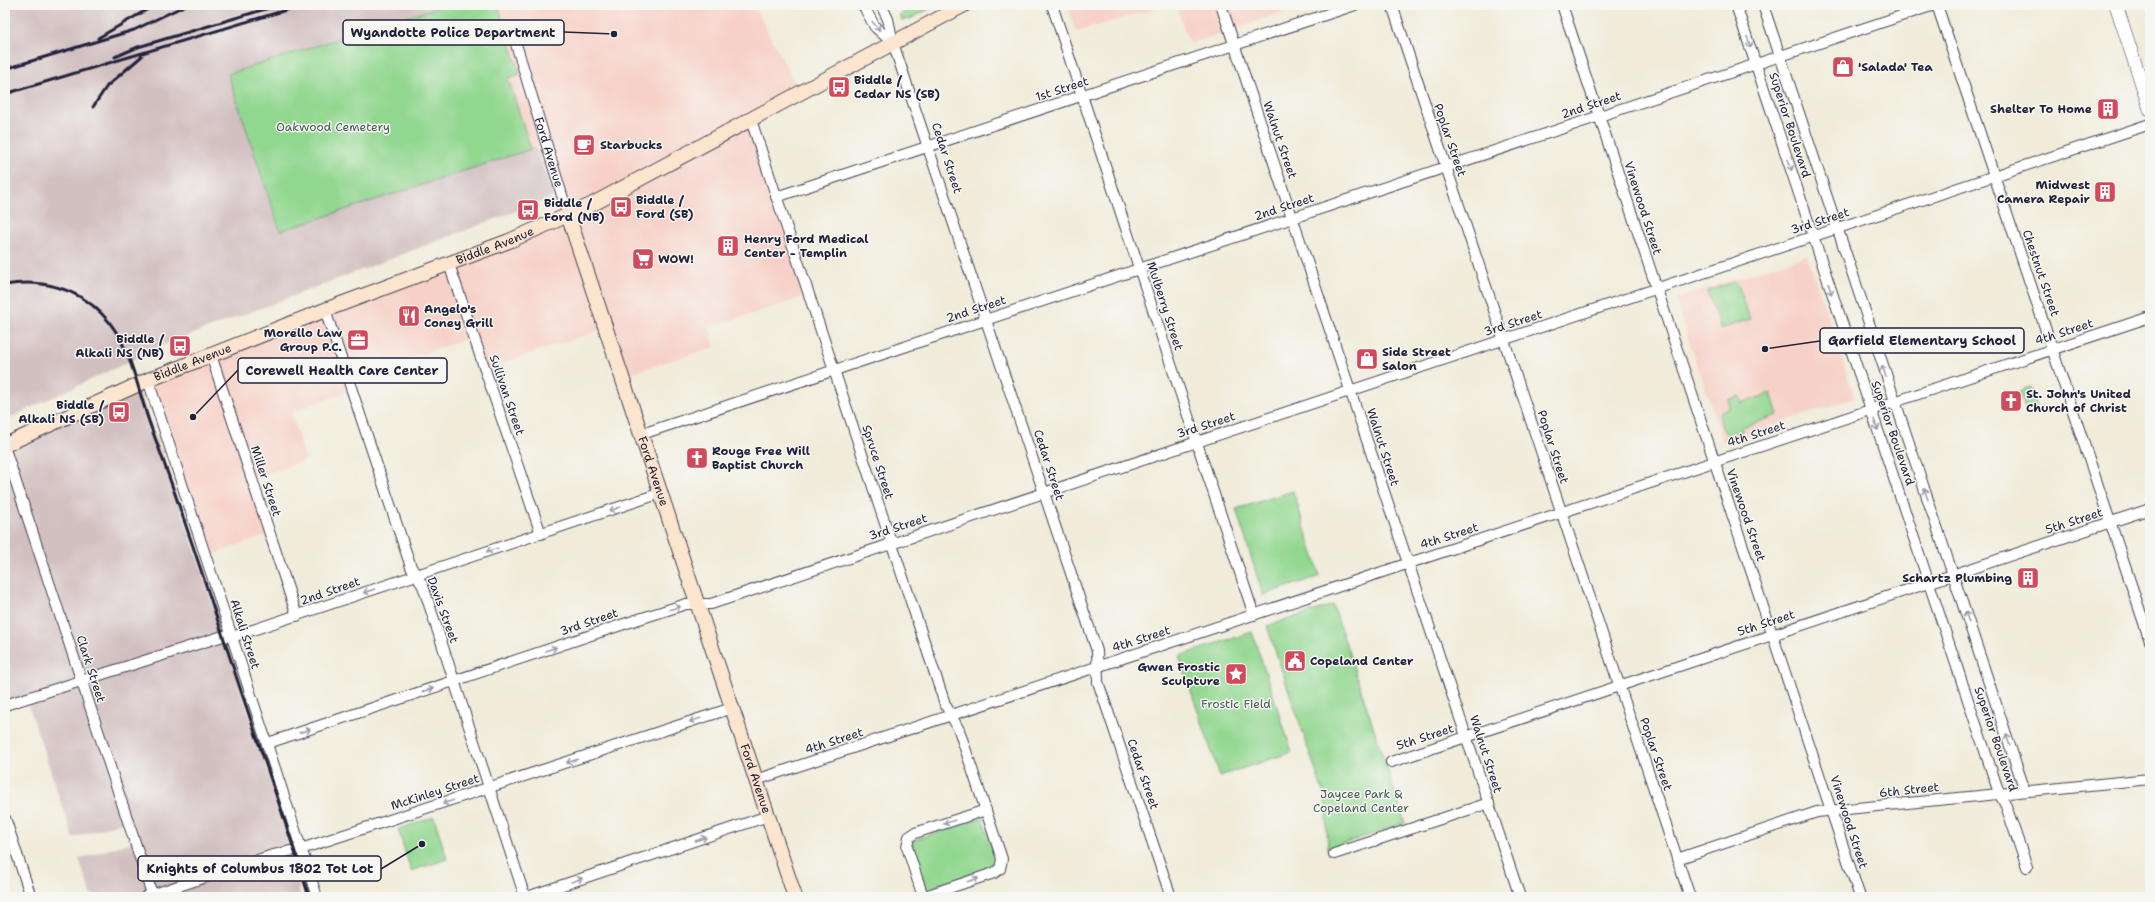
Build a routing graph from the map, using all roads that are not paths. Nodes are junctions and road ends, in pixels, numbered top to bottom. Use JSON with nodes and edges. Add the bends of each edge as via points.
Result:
{"nodes":[{"id":1,"x":863,"y":5,"type":"edge"},
{"id":2,"x":881,"y":5,"type":"edge"},
{"id":3,"x":964,"y":5,"type":"edge"},
{"id":4,"x":1052,"y":5,"type":"edge"},
{"id":5,"x":1222,"y":5,"type":"edge"},
{"id":6,"x":1355,"y":5,"type":"edge"},
{"id":7,"x":1392,"y":5,"type":"edge"},
{"id":8,"x":1562,"y":5,"type":"edge"},
{"id":9,"x":1736,"y":5,"type":"edge"},
{"id":10,"x":1763,"y":5,"type":"edge"},
{"id":11,"x":1934,"y":5,"type":"edge"},
{"id":12,"x":1938,"y":5,"type":"edge"},
{"id":13,"x":2116,"y":5,"type":"edge"},
{"id":14,"x":893,"y":43,"type":"junction"},
{"id":15,"x":516,"y":44,"type":"dead end"},
{"id":16,"x":1235,"y":45,"type":"junction"},
{"id":17,"x":1780,"y":56,"type":"junction"},
{"id":18,"x":1756,"y":64,"type":"junction"},
{"id":19,"x":1082,"y":96,"type":"junction"},
{"id":20,"x":2150,"y":109,"type":"edge"},
{"id":21,"x":1599,"y":116,"type":"junction"},
{"id":22,"x":750,"y":120,"type":"junction"},
{"id":23,"x":2150,"y":124,"type":"edge"},
{"id":24,"x":929,"y":147,"type":"junction"},
{"id":25,"x":1446,"y":167,"type":"junction"},
{"id":26,"x":1995,"y":177,"type":"junction"},
{"id":27,"x":776,"y":197,"type":"junction"},
{"id":28,"x":568,"y":215,"type":"junction"},
{"id":29,"x":1293,"y":218,"type":"junction"},
{"id":30,"x":1837,"y":229,"type":"junction"},
{"id":31,"x":1813,"y":237,"type":"junction"},
{"id":32,"x":449,"y":264,"type":"junction"},
{"id":33,"x":1140,"y":269,"type":"junction"},
{"id":34,"x":1657,"y":289,"type":"junction"},
{"id":35,"x":325,"y":310,"type":"junction"},
{"id":36,"x":2150,"y":317,"type":"edge"},
{"id":37,"x":987,"y":320,"type":"junction"},
{"id":38,"x":1504,"y":340,"type":"junction"},
{"id":39,"x":2053,"y":350,"type":"junction"},
{"id":40,"x":211,"y":355,"type":"junction"},
{"id":41,"x":834,"y":370,"type":"junction"},
{"id":42,"x":148,"y":380,"type":"junction"},
{"id":43,"x":1351,"y":391,"type":"junction"},
{"id":44,"x":1895,"y":402,"type":"junction"},
{"id":45,"x":1871,"y":410,"type":"junction"},
{"id":46,"x":642,"y":434,"type":"junction"},
{"id":47,"x":1197,"y":442,"type":"junction"},
{"id":48,"x":5,"y":445,"type":"edge"},
{"id":49,"x":5,"y":449,"type":"edge"},
{"id":50,"x":1714,"y":462,"type":"junction"},
{"id":51,"x":661,"y":493,"type":"junction"},
{"id":52,"x":1045,"y":493,"type":"junction"},
{"id":53,"x":2150,"y":509,"type":"edge"},
{"id":54,"x":1561,"y":513,"type":"junction"},
{"id":55,"x":2110,"y":523,"type":"junction"},
{"id":56,"x":541,"y":534,"type":"junction"},
{"id":57,"x":892,"y":543,"type":"junction"},
{"id":58,"x":1409,"y":564,"type":"junction"},
{"id":59,"x":415,"y":575,"type":"junction"},
{"id":60,"x":1953,"y":575,"type":"junction"},
{"id":61,"x":1929,"y":583,"type":"junction"},
{"id":62,"x":698,"y":604,"type":"junction"},
{"id":63,"x":1254,"y":615,"type":"junction"},
{"id":64,"x":297,"y":616,"type":"junction"},
{"id":65,"x":1772,"y":635,"type":"junction"},
{"id":66,"x":232,"y":637,"type":"junction"},
{"id":67,"x":2150,"y":641,"type":"edge"},
{"id":68,"x":1098,"y":667,"type":"junction"},
{"id":69,"x":80,"y":680,"type":"junction"},
{"id":70,"x":454,"y":682,"type":"junction"},
{"id":71,"x":1619,"y":686,"type":"junction"},
{"id":72,"x":5,"y":705,"type":"edge"},
{"id":73,"x":732,"y":708,"type":"junction"},
{"id":74,"x":952,"y":715,"type":"junction"},
{"id":75,"x":1466,"y":736,"type":"junction"},
{"id":76,"x":268,"y":743,"type":"junction"},
{"id":77,"x":1391,"y":762,"type":"dead end"},
{"id":78,"x":2150,"y":779,"type":"edge"},
{"id":79,"x":756,"y":780,"type":"junction"},
{"id":80,"x":489,"y":788,"type":"junction"},
{"id":81,"x":2025,"y":791,"type":"junction"},
{"id":82,"x":1999,"y":793,"type":"junction"},
{"id":83,"x":1489,"y":803,"type":"junction"},
{"id":84,"x":986,"y":810,"type":"junction"},
{"id":85,"x":1831,"y":810,"type":"junction"},
{"id":86,"x":768,"y":816,"type":"junction"},
{"id":87,"x":5,"y":818,"type":"edge"},
{"id":88,"x":302,"y":849,"type":"junction"},
{"id":89,"x":1334,"y":854,"type":"dead end"},
{"id":90,"x":1677,"y":859,"type":"junction"},
{"id":91,"x":2027,"y":867,"type":"dead end"},
{"id":92,"x":150,"y":896,"type":"edge"},
{"id":93,"x":31,"y":897,"type":"edge"},
{"id":94,"x":317,"y":897,"type":"edge"},
{"id":95,"x":526,"y":897,"type":"edge"},
{"id":96,"x":795,"y":897,"type":"edge"},
{"id":97,"x":923,"y":897,"type":"edge"},
{"id":98,"x":1171,"y":897,"type":"edge"},
{"id":99,"x":1520,"y":897,"type":"edge"},
{"id":100,"x":1690,"y":897,"type":"edge"},
{"id":101,"x":1860,"y":897,"type":"edge"}],
"edges":[{"from":1,"to":14,"type":"street","one_way":true,"via":[[875,26]]},
{"from":2,"to":14,"type":"street","name":"Cedar Street","via":[[888,19]]},
{"from":3,"to":14,"type":"main road","name":"Biddle Avenue"},
{"from":4,"to":19,"type":"street","name":"Mulberry Street"},
{"from":5,"to":16,"type":"street","name":"Walnut Street"},
{"from":6,"to":16,"type":"street","name":"1st Street"},
{"from":7,"to":25,"type":"street","name":"Poplar Street"},
{"from":8,"to":21,"type":"street","name":"Vinewood Street"},
{"from":9,"to":18,"type":"street","name":"Superior Boulevard","one_way":true},
{"from":10,"to":17,"type":"street","name":"Superior Boulevard"},
{"from":11,"to":17,"type":"street","name":"2nd Street"},
{"from":12,"to":26,"type":"street","name":"Chestnut Street"},
{"from":13,"to":20,"type":"street"},
{"from":14,"to":22,"type":"main road","name":"Biddle Avenue"},
{"from":14,"to":24,"type":"street","name":"Cedar Street"},
{"from":15,"to":28,"type":"street","name":"Ford Avenue"},
{"from":16,"to":19,"type":"street","name":"1st Street"},
{"from":16,"to":29,"type":"street","name":"Walnut Street"},
{"from":17,"to":18,"type":"street","name":"2nd Street"},
{"from":17,"to":30,"type":"street","name":"Superior Boulevard"},
{"from":18,"to":21,"type":"street","name":"2nd Street"},
{"from":18,"to":31,"type":"street","name":"Superior Boulevard","one_way":true},
{"from":19,"to":24,"type":"street","name":"1st Street"},
{"from":19,"to":33,"type":"street","name":"Mulberry Street"},
{"from":21,"to":25,"type":"street","name":"2nd Street"},
{"from":21,"to":34,"type":"street","name":"Vinewood Street"},
{"from":22,"to":27,"type":"street","name":"Spruce Street"},
{"from":22,"to":28,"type":"main road","name":"Biddle Avenue","via":[[614,194]]},
{"from":23,"to":26,"type":"street","name":"3rd Street"},
{"from":24,"to":27,"type":"street","name":"1st Street"},
{"from":24,"to":37,"type":"street","name":"Cedar Street"},
{"from":25,"to":29,"type":"street","name":"2nd Street"},
{"from":25,"to":38,"type":"street","name":"Poplar Street"},
{"from":26,"to":30,"type":"street","name":"3rd Street"},
{"from":26,"to":39,"type":"street","name":"Chestnut Street"},
{"from":27,"to":41,"type":"street","name":"Spruce Street"},
{"from":28,"to":32,"type":"main road","name":"Biddle Avenue","via":[[523,236]]},
{"from":28,"to":46,"type":"main road","name":"Ford Avenue"},
{"from":29,"to":33,"type":"street","name":"2nd Street"},
{"from":29,"to":43,"type":"street","name":"Walnut Street"},
{"from":30,"to":31,"type":"street","name":"3rd Street"},
{"from":44,"to":30,"type":"street","name":"Superior Boulevard","one_way":true},
{"from":31,"to":34,"type":"street","name":"3rd Street"},
{"from":31,"to":45,"type":"street","name":"Superior Boulevard","one_way":true},
{"from":32,"to":35,"type":"main road","name":"Biddle Avenue"},
{"from":32,"to":56,"type":"street","name":"Sullivan Street"},
{"from":33,"to":37,"type":"street","name":"2nd Street"},
{"from":33,"to":47,"type":"street","name":"Mulberry Street"},
{"from":34,"to":38,"type":"street","name":"3rd Street"},
{"from":34,"to":50,"type":"street","name":"Vinewood Street"},
{"from":35,"to":40,"type":"main road","name":"Biddle Avenue"},
{"from":35,"to":59,"type":"street","name":"Davis Street"},
{"from":36,"to":39,"type":"street","name":"4th Street"},
{"from":37,"to":41,"type":"street","name":"2nd Street"},
{"from":37,"to":52,"type":"street","name":"Cedar Street"},
{"from":38,"to":43,"type":"street","name":"3rd Street"},
{"from":38,"to":54,"type":"street","name":"Poplar Street"},
{"from":39,"to":44,"type":"street","name":"4th Street"},
{"from":39,"to":55,"type":"street","name":"Chestnut Street"},
{"from":40,"to":42,"type":"main road","name":"Biddle Avenue"},
{"from":40,"to":64,"type":"street","name":"Miller Street"},
{"from":41,"to":46,"type":"street","name":"2nd Street"},
{"from":41,"to":57,"type":"street","name":"Spruce Street"},
{"from":42,"to":48,"type":"main road","name":"Biddle Avenue"},
{"from":42,"to":66,"type":"street","name":"Alkali Street"},
{"from":43,"to":47,"type":"street","name":"3rd Street"},
{"from":43,"to":58,"type":"street","name":"Walnut Street"},
{"from":44,"to":45,"type":"street","name":"4th Street"},
{"from":60,"to":44,"type":"street","name":"Superior Boulevard","one_way":true},
{"from":45,"to":50,"type":"street","name":"4th Street"},
{"from":45,"to":61,"type":"street","name":"Superior Boulevard","one_way":true},
{"from":46,"to":51,"type":"main road","name":"Ford Avenue"},
{"from":47,"to":52,"type":"street","name":"3rd Street"},
{"from":47,"to":63,"type":"street","name":"Mulberry Street"},
{"from":49,"to":69,"type":"street","name":"Clark Street"},
{"from":50,"to":54,"type":"street","name":"4th Street"},
{"from":50,"to":65,"type":"street","name":"Vinewood Street"},
{"from":51,"to":56,"type":"street","name":"2nd Street","one_way":true},
{"from":51,"to":62,"type":"main road","name":"Ford Avenue"},
{"from":52,"to":57,"type":"street","name":"3rd Street"},
{"from":52,"to":68,"type":"street","name":"Cedar Street","via":[[1097,651]]},
{"from":53,"to":55,"type":"street","name":"5th Street"},
{"from":54,"to":58,"type":"street","name":"4th Street"},
{"from":54,"to":71,"type":"street","name":"Poplar Street"},
{"from":55,"to":60,"type":"street","name":"5th Street"},
{"from":55,"to":67,"type":"street","name":"Chestnut Street"},
{"from":56,"to":59,"type":"street","name":"2nd Street","one_way":true},
{"from":57,"to":62,"type":"street","name":"3rd Street","via":[[710,604]]},
{"from":57,"to":74,"type":"street","name":"Spruce Street","via":[[945,704]]},
{"from":58,"to":63,"type":"street","name":"4th Street"},
{"from":58,"to":75,"type":"street","name":"Walnut Street"},
{"from":59,"to":64,"type":"street","name":"2nd Street","one_way":true},
{"from":59,"to":70,"type":"street","name":"Davis Street","via":[[423,586]]},
{"from":60,"to":61,"type":"street","name":"5th Street"},
{"from":81,"to":60,"type":"street","name":"Superior Boulevard","one_way":true},
{"from":61,"to":65,"type":"street","name":"5th Street"},
{"from":61,"to":82,"type":"street","name":"Superior Boulevard"},
{"from":70,"to":62,"type":"street","name":"3rd Street","one_way":true,"via":[[686,604]]},
{"from":62,"to":73,"type":"main road","name":"Ford Avenue"},
{"from":63,"to":68,"type":"street","name":"4th Street"},
{"from":64,"to":66,"type":"street","name":"2nd Street"},
{"from":65,"to":71,"type":"street","name":"5th Street"},
{"from":65,"to":85,"type":"street","name":"Vinewood Street"},
{"from":66,"to":69,"type":"street","name":"2nd Street","via":[[223,636]]},
{"from":66,"to":76,"type":"street","name":"Alkali Street"},
{"from":68,"to":74,"type":"street","name":"4th Street"},
{"from":68,"to":98,"type":"street","name":"Cedar Street","via":[[1099,685]]},
{"from":69,"to":72,"type":"street","name":"2nd Street"},
{"from":69,"to":92,"type":"street","name":"Clark Street"},
{"from":76,"to":70,"type":"street","name":"3rd Street","one_way":true},
{"from":70,"to":80,"type":"street","name":"Davis Street"},
{"from":71,"to":75,"type":"street","name":"5th Street"},
{"from":71,"to":90,"type":"street","name":"Poplar Street"},
{"from":73,"to":79,"type":"main road","name":"Ford Avenue"},
{"from":73,"to":80,"type":"street","name":"McKinley Street","one_way":true},
{"from":74,"to":79,"type":"street","name":"4th Street"},
{"from":74,"to":84,"type":"street","name":"Spruce Street"},
{"from":75,"to":77,"type":"street","name":"5th Street"},
{"from":75,"to":83,"type":"street","name":"Walnut Street"},
{"from":76,"to":88,"type":"street","name":"Alkali Street"},
{"from":78,"to":81,"type":"street","name":"6th Street"},
{"from":79,"to":86,"type":"main road","name":"Ford Avenue"},
{"from":80,"to":88,"type":"street","name":"McKinley Street","one_way":true},
{"from":80,"to":95,"type":"street","name":"Davis Street"},
{"from":81,"to":82,"type":"street","name":"6th Street"},
{"from":82,"to":85,"type":"street","name":"6th Street"},
{"from":82,"to":91,"type":"street","name":"Superior Boulevard"},
{"from":83,"to":89,"type":"street"},
{"from":83,"to":99,"type":"street","name":"Walnut Street"},
{"from":97,"to":84,"type":"street","name":"Spruce Street","one_way":true,"via":[[1000,869],[1002,859]]},
{"from":84,"to":97,"type":"street","name":"Spruce Street","one_way":true,"via":[[909,837],[907,847]]},
{"from":85,"to":90,"type":"street","name":"6th Street"},
{"from":85,"to":101,"type":"street","name":"Vinewood Street"},
{"from":95,"to":86,"type":"street","one_way":true},
{"from":86,"to":96,"type":"main road","name":"Ford Avenue"},
{"from":87,"to":93,"type":"street"},
{"from":88,"to":92,"type":"street","name":"McKinley Street","via":[[273,855]]},
{"from":88,"to":94,"type":"street","name":"Alkali Street"},
{"from":90,"to":100,"type":"street","name":"Poplar Street"}]}
